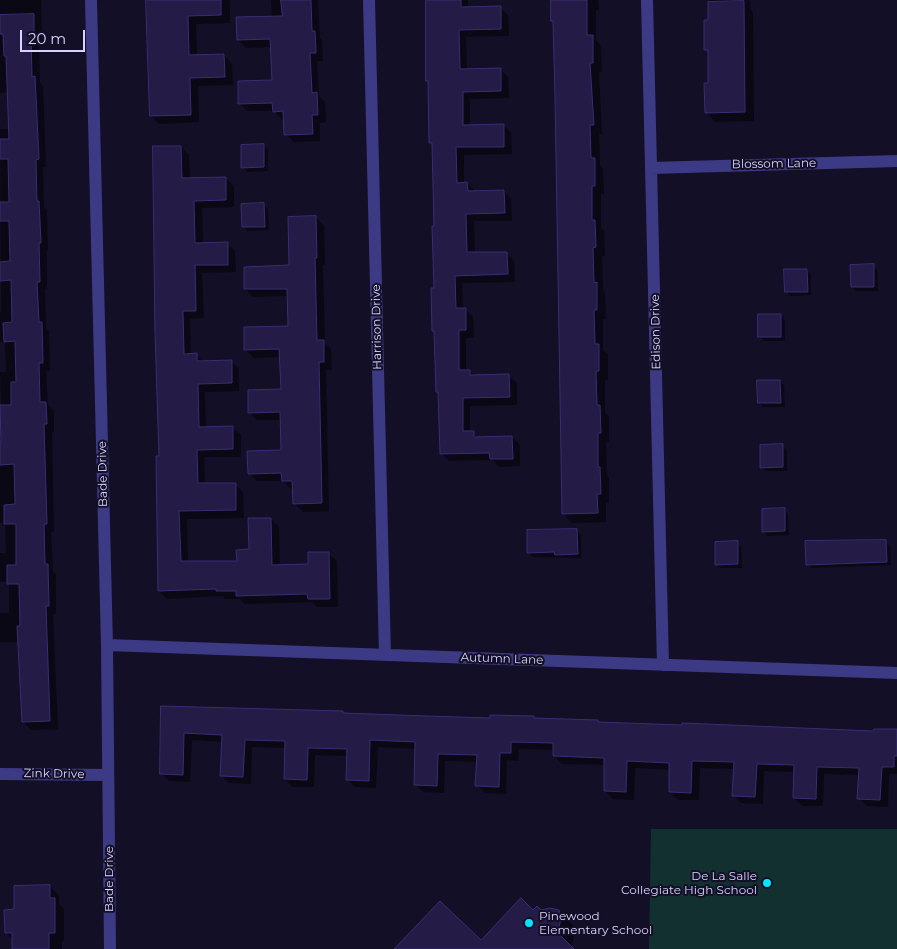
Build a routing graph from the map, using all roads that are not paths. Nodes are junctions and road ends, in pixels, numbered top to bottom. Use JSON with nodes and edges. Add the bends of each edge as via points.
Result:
{"nodes":[{"id":1,"x":91,"y":0,"type":"edge"},
{"id":2,"x":369,"y":0,"type":"edge"},
{"id":3,"x":647,"y":0,"type":"edge"},
{"id":4,"x":897,"y":161,"type":"edge"},
{"id":5,"x":651,"y":168,"type":"junction"},
{"id":6,"x":107,"y":645,"type":"junction"},
{"id":7,"x":386,"y":655,"type":"junction"},
{"id":8,"x":663,"y":665,"type":"junction"},
{"id":9,"x":897,"y":673,"type":"edge"},
{"id":10,"x":0,"y":774,"type":"edge"},
{"id":11,"x":108,"y":775,"type":"junction"},
{"id":12,"x":110,"y":949,"type":"edge"}],
"edges":[{"from":1,"to":6,"type":"street","name":"Bade Drive"},
{"from":2,"to":7,"type":"street","name":"Harrison Drive"},
{"from":3,"to":5,"type":"street","name":"Edison Drive"},
{"from":4,"to":5,"type":"street","name":"Blossom Lane"},
{"from":5,"to":8,"type":"street","name":"Edison Drive"},
{"from":6,"to":7,"type":"street","name":"Autumn Lane"},
{"from":6,"to":11,"type":"street","name":"Bade Drive"},
{"from":7,"to":8,"type":"street","name":"Autumn Lane"},
{"from":8,"to":9,"type":"street","name":"Autumn Lane"},
{"from":10,"to":11,"type":"street","name":"Zink Drive"},
{"from":11,"to":12,"type":"street","name":"Bade Drive"}]}
